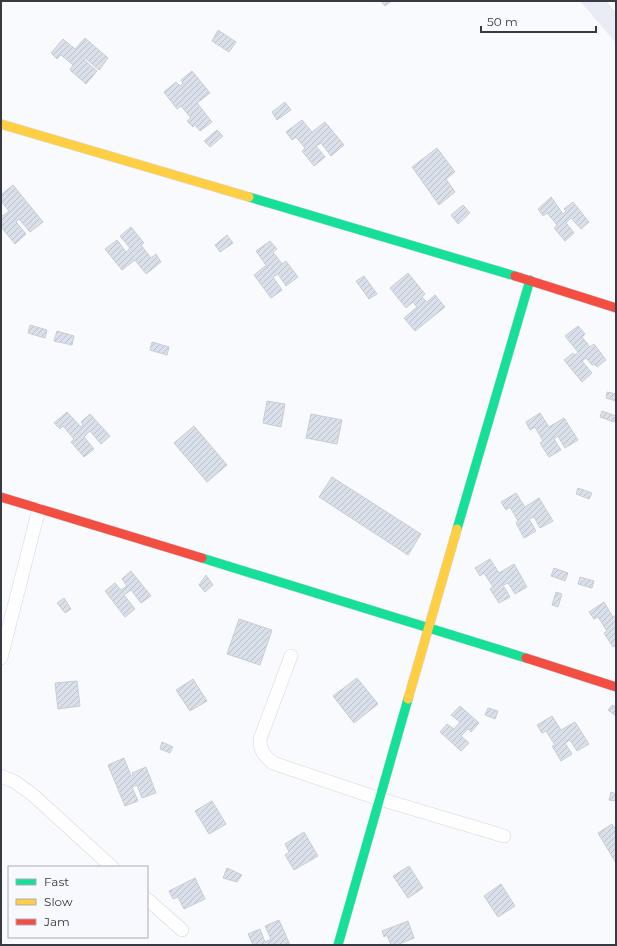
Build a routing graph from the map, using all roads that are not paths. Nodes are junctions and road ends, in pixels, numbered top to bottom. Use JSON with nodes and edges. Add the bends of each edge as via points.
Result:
{"nodes":[{"id":1,"x":610,"y":1,"type":"edge"},
{"id":2,"x":616,"y":8,"type":"edge"},
{"id":3,"x":1,"y":124,"type":"edge"},
{"id":4,"x":530,"y":280,"type":"junction"},
{"id":5,"x":616,"y":308,"type":"edge"},
{"id":6,"x":1,"y":497,"type":"edge"},
{"id":7,"x":39,"y":508,"type":"junction"},
{"id":8,"x":428,"y":627,"type":"junction"},
{"id":9,"x":291,"y":656,"type":"dead end"},
{"id":10,"x":1,"y":658,"type":"edge"},
{"id":11,"x":616,"y":687,"type":"edge"},
{"id":12,"x":1,"y":776,"type":"edge"},
{"id":13,"x":380,"y":799,"type":"junction"},
{"id":14,"x":504,"y":836,"type":"dead end"},
{"id":15,"x":111,"y":866,"type":"edge"},
{"id":16,"x":148,"y":900,"type":"edge"},
{"id":17,"x":182,"y":930,"type":"dead end"},
{"id":18,"x":338,"y":945,"type":"edge"}],
"edges":[{"from":1,"to":2,"type":"lane"},
{"from":3,"to":4,"type":"street"},
{"from":4,"to":5,"type":"street"},
{"from":4,"to":8,"type":"street"},
{"from":6,"to":7,"type":"street"},
{"from":7,"to":8,"type":"street"},
{"from":7,"to":10,"type":"street"},
{"from":8,"to":11,"type":"street"},
{"from":8,"to":13,"type":"street"},
{"from":9,"to":13,"type":"street","via":[[260,739],[262,753],[273,763]]},
{"from":12,"to":15,"type":"street","via":[[33,795]]},
{"from":13,"to":14,"type":"street"},
{"from":13,"to":18,"type":"street"},
{"from":16,"to":17,"type":"street"}]}
